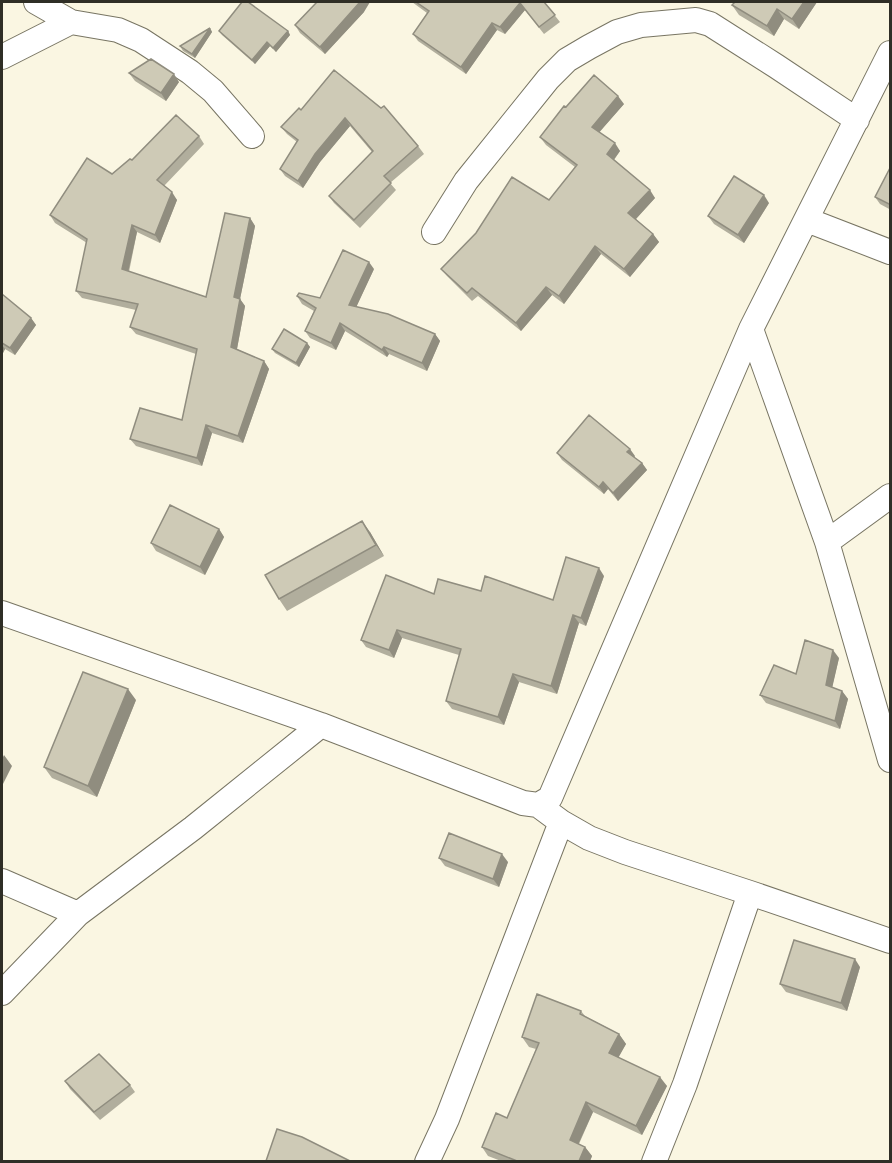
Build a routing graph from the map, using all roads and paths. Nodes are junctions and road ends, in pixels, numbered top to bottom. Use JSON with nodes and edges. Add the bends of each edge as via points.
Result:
{"nodes":[{"id":1,"x":36,"y":2,"type":"edge"},
{"id":2,"x":71,"y":22,"type":"junction"},
{"id":3,"x":2,"y":57,"type":"edge"},
{"id":4,"x":888,"y":61,"type":"edge"},
{"id":5,"x":857,"y":120,"type":"junction"},
{"id":6,"x":252,"y":136,"type":"dead end"},
{"id":7,"x":807,"y":220,"type":"junction"},
{"id":8,"x":434,"y":232,"type":"dead end"},
{"id":9,"x":891,"y":252,"type":"edge"},
{"id":10,"x":752,"y":329,"type":"junction"},
{"id":11,"x":891,"y":496,"type":"edge"},
{"id":12,"x":827,"y":542,"type":"junction"},
{"id":13,"x":2,"y":613,"type":"edge"},
{"id":14,"x":321,"y":724,"type":"junction"},
{"id":15,"x":891,"y":760,"type":"edge"},
{"id":16,"x":538,"y":805,"type":"junction"},
{"id":17,"x":561,"y":822,"type":"junction"},
{"id":18,"x":2,"y":881,"type":"edge"},
{"id":19,"x":750,"y":893,"type":"junction"},
{"id":20,"x":78,"y":914,"type":"junction"},
{"id":21,"x":891,"y":941,"type":"edge"},
{"id":22,"x":2,"y":993,"type":"edge"},
{"id":23,"x":427,"y":1161,"type":"edge"},
{"id":24,"x":654,"y":1161,"type":"edge"}],
"edges":[{"from":1,"to":2,"type":"street"},
{"from":2,"to":3,"type":"street"},
{"from":2,"to":6,"type":"street","via":[[118,30],[141,40],[213,91]]},
{"from":4,"to":5,"type":"street"},
{"from":5,"to":7,"type":"street"},
{"from":5,"to":8,"type":"street","via":[[710,24],[675,20],[641,25],[617,32],[567,60],[466,181]]},
{"from":7,"to":9,"type":"street"},
{"from":7,"to":10,"type":"street"},
{"from":10,"to":12,"type":"street"},
{"from":10,"to":16,"type":"street","via":[[550,798]]},
{"from":11,"to":12,"type":"street"},
{"from":12,"to":15,"type":"street"},
{"from":13,"to":14,"type":"street"},
{"from":14,"to":16,"type":"street","via":[[523,803]]},
{"from":14,"to":20,"type":"street","via":[[193,828]]},
{"from":16,"to":17,"type":"street"},
{"from":17,"to":19,"type":"street","via":[[625,852]]},
{"from":17,"to":23,"type":"street","via":[[447,1119]]},
{"from":18,"to":20,"type":"street"},
{"from":19,"to":21,"type":"street"},
{"from":19,"to":24,"type":"street","via":[[685,1084]]},
{"from":20,"to":22,"type":"street"}]}
